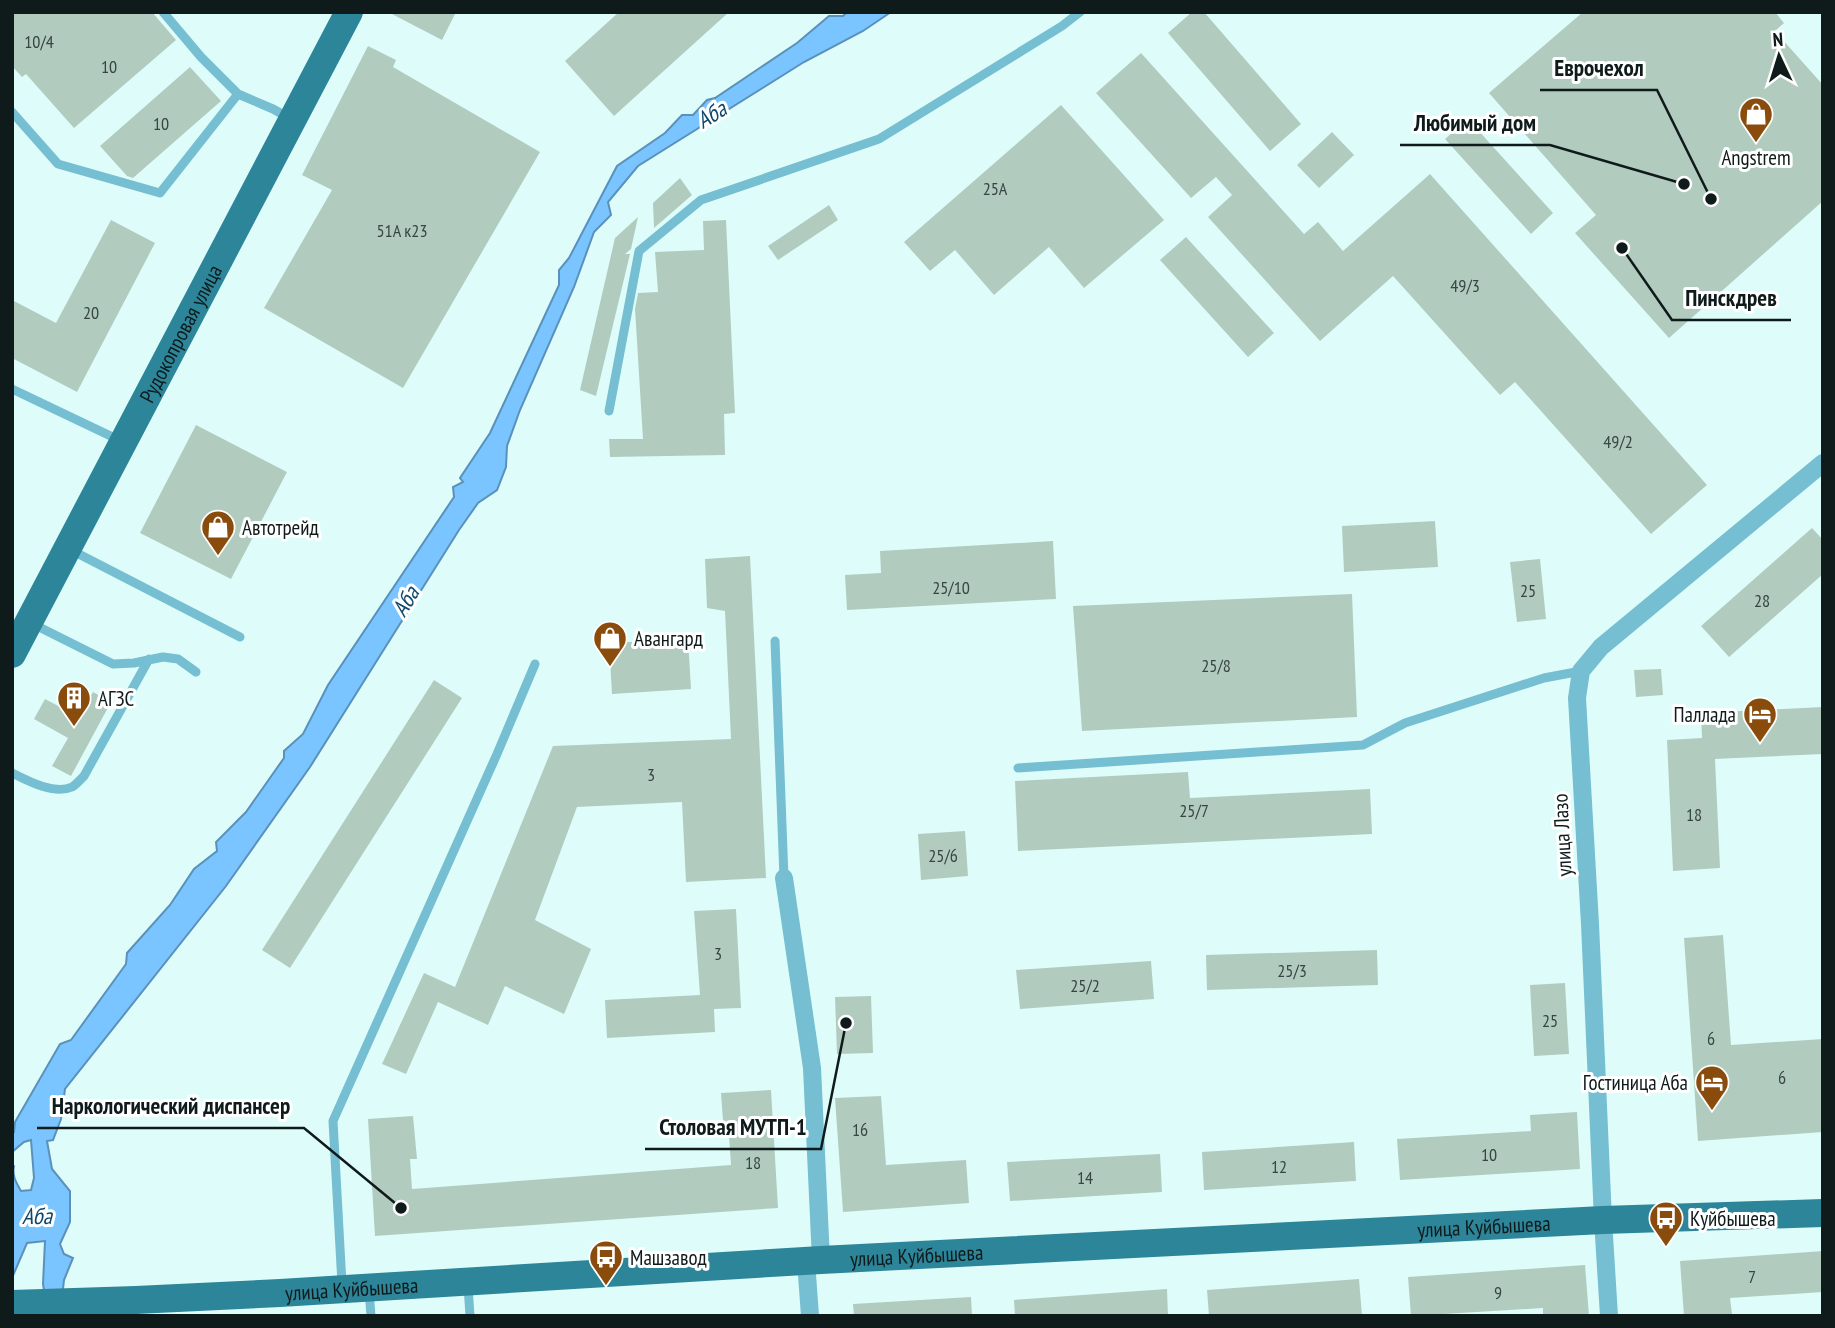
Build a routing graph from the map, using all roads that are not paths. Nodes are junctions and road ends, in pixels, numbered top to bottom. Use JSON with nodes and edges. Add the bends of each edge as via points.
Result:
{"nodes":[{"id":1,"x":163,"y":12,"type":"edge"},
{"id":2,"x":349,"y":12,"type":"edge"},
{"id":3,"x":1080,"y":12,"type":"edge"},
{"id":4,"x":238,"y":94,"type":"junction"},
{"id":5,"x":12,"y":112,"type":"edge"},
{"id":6,"x":293,"y":121,"type":"junction"},
{"id":7,"x":12,"y":388,"type":"edge"},
{"id":8,"x":609,"y":411,"type":"dead end"},
{"id":9,"x":124,"y":442,"type":"junction"},
{"id":10,"x":1823,"y":463,"type":"edge"},
{"id":11,"x":67,"y":549,"type":"junction"},
{"id":12,"x":29,"y":622,"type":"junction"},
{"id":13,"x":240,"y":637,"type":"dead end"},
{"id":14,"x":775,"y":641,"type":"dead end"},
{"id":15,"x":12,"y":654,"type":"edge"},
{"id":16,"x":149,"y":659,"type":"junction"},
{"id":17,"x":535,"y":664,"type":"dead end"},
{"id":18,"x":1581,"y":671,"type":"junction"},
{"id":19,"x":196,"y":672,"type":"dead end"},
{"id":20,"x":1018,"y":768,"type":"dead end"},
{"id":21,"x":12,"y":773,"type":"edge"},
{"id":22,"x":784,"y":878,"type":"joint"},
{"id":23,"x":1823,"y":1213,"type":"edge"},
{"id":24,"x":1603,"y":1220,"type":"junction"},
{"id":25,"x":814,"y":1260,"type":"junction"},
{"id":26,"x":468,"y":1282,"type":"junction"},
{"id":27,"x":355,"y":1289,"type":"junction"},
{"id":28,"x":12,"y":1304,"type":"edge"},
{"id":29,"x":370,"y":1316,"type":"edge"},
{"id":30,"x":470,"y":1316,"type":"edge"},
{"id":31,"x":810,"y":1316,"type":"edge"},
{"id":32,"x":1609,"y":1316,"type":"edge"}],
"edges":[{"from":1,"to":4,"type":"lane"},
{"from":2,"to":6,"type":"main road","name":"Рудокопровая улица"},
{"from":3,"to":8,"type":"lane","via":[[879,139],[701,200],[639,251]]},
{"from":4,"to":5,"type":"lane","via":[[160,193],[58,164]]},
{"from":4,"to":6,"type":"lane"},
{"from":6,"to":9,"type":"main road","name":"Рудокопровая улица"},
{"from":7,"to":9,"type":"lane"},
{"from":9,"to":11,"type":"main road","name":"Рудокопровая улица"},
{"from":10,"to":18,"type":"street","via":[[1601,647]]},
{"from":11,"to":12,"type":"main road","name":"Рудокопровая улица"},
{"from":11,"to":13,"type":"lane"},
{"from":12,"to":15,"type":"main road","name":"Рудокопровая улица"},
{"from":12,"to":16,"type":"lane","via":[[113,664]]},
{"from":14,"to":22,"type":"lane"},
{"from":16,"to":19,"type":"lane","via":[[178,659]]},
{"from":16,"to":21,"type":"lane","via":[[84,776],[73,787],[61,790],[35,785]]},
{"from":17,"to":27,"type":"lane","via":[[333,1121]]},
{"from":18,"to":20,"type":"lane","via":[[1544,678],[1405,723],[1363,745]]},
{"from":18,"to":24,"type":"street","name":"улица Лазо","via":[[1577,698]]},
{"from":22,"to":25,"type":"street","via":[[812,1068]]},
{"from":23,"to":24,"type":"main road","name":"улица Куйбышева"},
{"from":24,"to":25,"type":"main road","name":"улица Куйбышева"},
{"from":24,"to":32,"type":"street","name":"улица Лазо"},
{"from":25,"to":26,"type":"main road","name":"улица Куйбышева"},
{"from":25,"to":31,"type":"street"},
{"from":26,"to":27,"type":"main road","name":"улица Куйбышева"},
{"from":26,"to":30,"type":"lane"},
{"from":27,"to":28,"type":"main road","name":"улица Куйбышева"},
{"from":27,"to":29,"type":"lane"}]}
